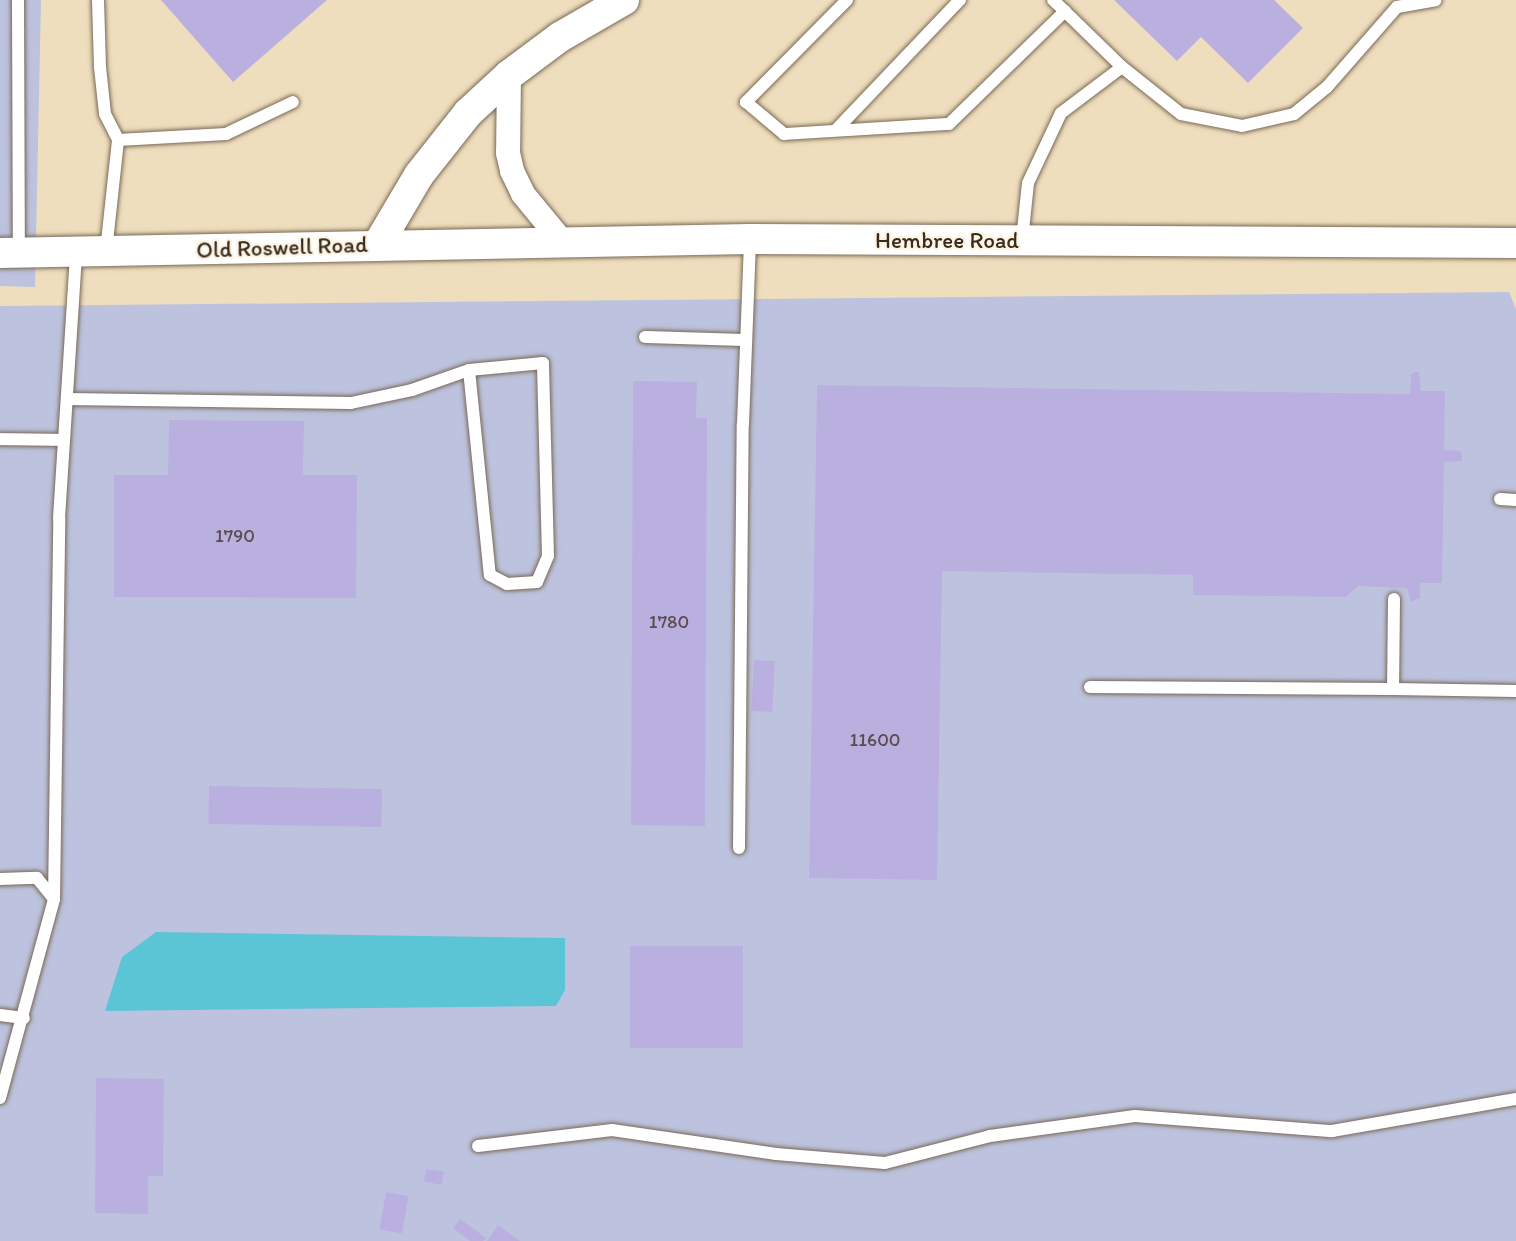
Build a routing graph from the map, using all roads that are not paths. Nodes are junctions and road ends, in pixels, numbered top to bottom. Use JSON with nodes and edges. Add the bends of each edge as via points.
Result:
{"nodes":[{"id":1,"x":18,"y":0,"type":"edge"},
{"id":2,"x":98,"y":0,"type":"edge"},
{"id":3,"x":624,"y":0,"type":"edge"},
{"id":4,"x":847,"y":0,"type":"edge"},
{"id":5,"x":960,"y":0,"type":"edge"},
{"id":6,"x":1053,"y":0,"type":"edge"},
{"id":7,"x":1435,"y":0,"type":"edge"},
{"id":8,"x":1397,"y":3,"type":"edge"},
{"id":9,"x":1065,"y":11,"type":"junction"},
{"id":10,"x":1122,"y":67,"type":"junction"},
{"id":11,"x":509,"y":75,"type":"junction"},
{"id":12,"x":293,"y":103,"type":"dead end"},
{"id":13,"x":836,"y":130,"type":"junction"},
{"id":14,"x":118,"y":140,"type":"junction"},
{"id":15,"x":750,"y":239,"type":"junction"},
{"id":16,"x":1022,"y":240,"type":"junction"},
{"id":17,"x":1516,"y":243,"type":"edge"},
{"id":18,"x":564,"y":244,"type":"junction"},
{"id":19,"x":377,"y":246,"type":"junction"},
{"id":20,"x":106,"y":252,"type":"junction"},
{"id":21,"x":10,"y":253,"type":"edge"},
{"id":22,"x":76,"y":253,"type":"junction"},
{"id":23,"x":645,"y":337,"type":"dead end"},
{"id":24,"x":746,"y":340,"type":"junction"},
{"id":25,"x":469,"y":370,"type":"junction"},
{"id":26,"x":67,"y":399,"type":"junction"},
{"id":27,"x":0,"y":439,"type":"edge"},
{"id":28,"x":64,"y":440,"type":"junction"},
{"id":29,"x":1500,"y":499,"type":"dead end"},
{"id":30,"x":1516,"y":500,"type":"edge"},
{"id":31,"x":1394,"y":599,"type":"dead end"},
{"id":32,"x":1090,"y":687,"type":"dead end"},
{"id":33,"x":1393,"y":689,"type":"junction"},
{"id":34,"x":1516,"y":691,"type":"edge"},
{"id":35,"x":739,"y":848,"type":"dead end"},
{"id":36,"x":0,"y":878,"type":"edge"},
{"id":37,"x":54,"y":900,"type":"junction"},
{"id":38,"x":0,"y":1015,"type":"edge"},
{"id":39,"x":24,"y":1018,"type":"junction"},
{"id":40,"x":0,"y":1098,"type":"edge"},
{"id":41,"x":1516,"y":1099,"type":"edge"},
{"id":42,"x":478,"y":1146,"type":"dead end"}],
"edges":[{"from":1,"to":21,"type":"lane"},
{"from":2,"to":14,"type":"lane","via":[[106,114]]},
{"from":3,"to":11,"type":"street","name":"Old Roswell Road","via":[[560,37]]},
{"from":4,"to":13,"type":"lane","via":[[746,103],[783,134]]},
{"from":5,"to":13,"type":"lane"},
{"from":6,"to":9,"type":"lane"},
{"from":7,"to":8,"type":"lane"},
{"from":8,"to":10,"type":"lane","via":[[1327,87],[1294,114],[1242,125],[1181,114]]},
{"from":9,"to":10,"type":"lane"},
{"from":9,"to":13,"type":"lane","via":[[949,124]]},
{"from":10,"to":16,"type":"lane","via":[[1061,113],[1028,183]]},
{"from":11,"to":18,"type":"street","via":[[512,171],[523,194]]},
{"from":11,"to":19,"type":"street","name":"Old Roswell Road","via":[[435,152]]},
{"from":12,"to":14,"type":"lane","via":[[226,134]]},
{"from":14,"to":20,"type":"lane"},
{"from":15,"to":16,"type":"street","name":"Hembree Road"},
{"from":15,"to":18,"type":"street","name":"Hembree Road"},
{"from":15,"to":24,"type":"lane"},
{"from":16,"to":17,"type":"street","name":"Hembree Road"},
{"from":18,"to":19,"type":"street","name":"Hembree Road"},
{"from":19,"to":20,"type":"street","name":"Old Roswell Road"},
{"from":20,"to":22,"type":"street","name":"Old Roswell Road"},
{"from":21,"to":22,"type":"street","name":"Old Roswell Road"},
{"from":22,"to":26,"type":"lane"},
{"from":23,"to":24,"type":"lane"},
{"from":24,"to":35,"type":"lane"},
{"from":25,"to":25,"type":"lane","via":[[490,575],[507,584],[537,582],[548,556],[543,363]]},
{"from":25,"to":26,"type":"lane","via":[[412,390],[351,403]]},
{"from":26,"to":28,"type":"lane"},
{"from":27,"to":28,"type":"lane"},
{"from":28,"to":37,"type":"lane"},
{"from":29,"to":30,"type":"lane"},
{"from":31,"to":33,"type":"lane"},
{"from":32,"to":33,"type":"lane"},
{"from":33,"to":34,"type":"lane"},
{"from":36,"to":37,"type":"lane","via":[[37,878]]},
{"from":37,"to":39,"type":"lane"},
{"from":38,"to":39,"type":"lane"},
{"from":39,"to":40,"type":"lane"},
{"from":41,"to":42,"type":"lane","via":[[1332,1131],[1135,1116],[990,1136],[886,1163],[776,1154],[612,1130]]}]}
